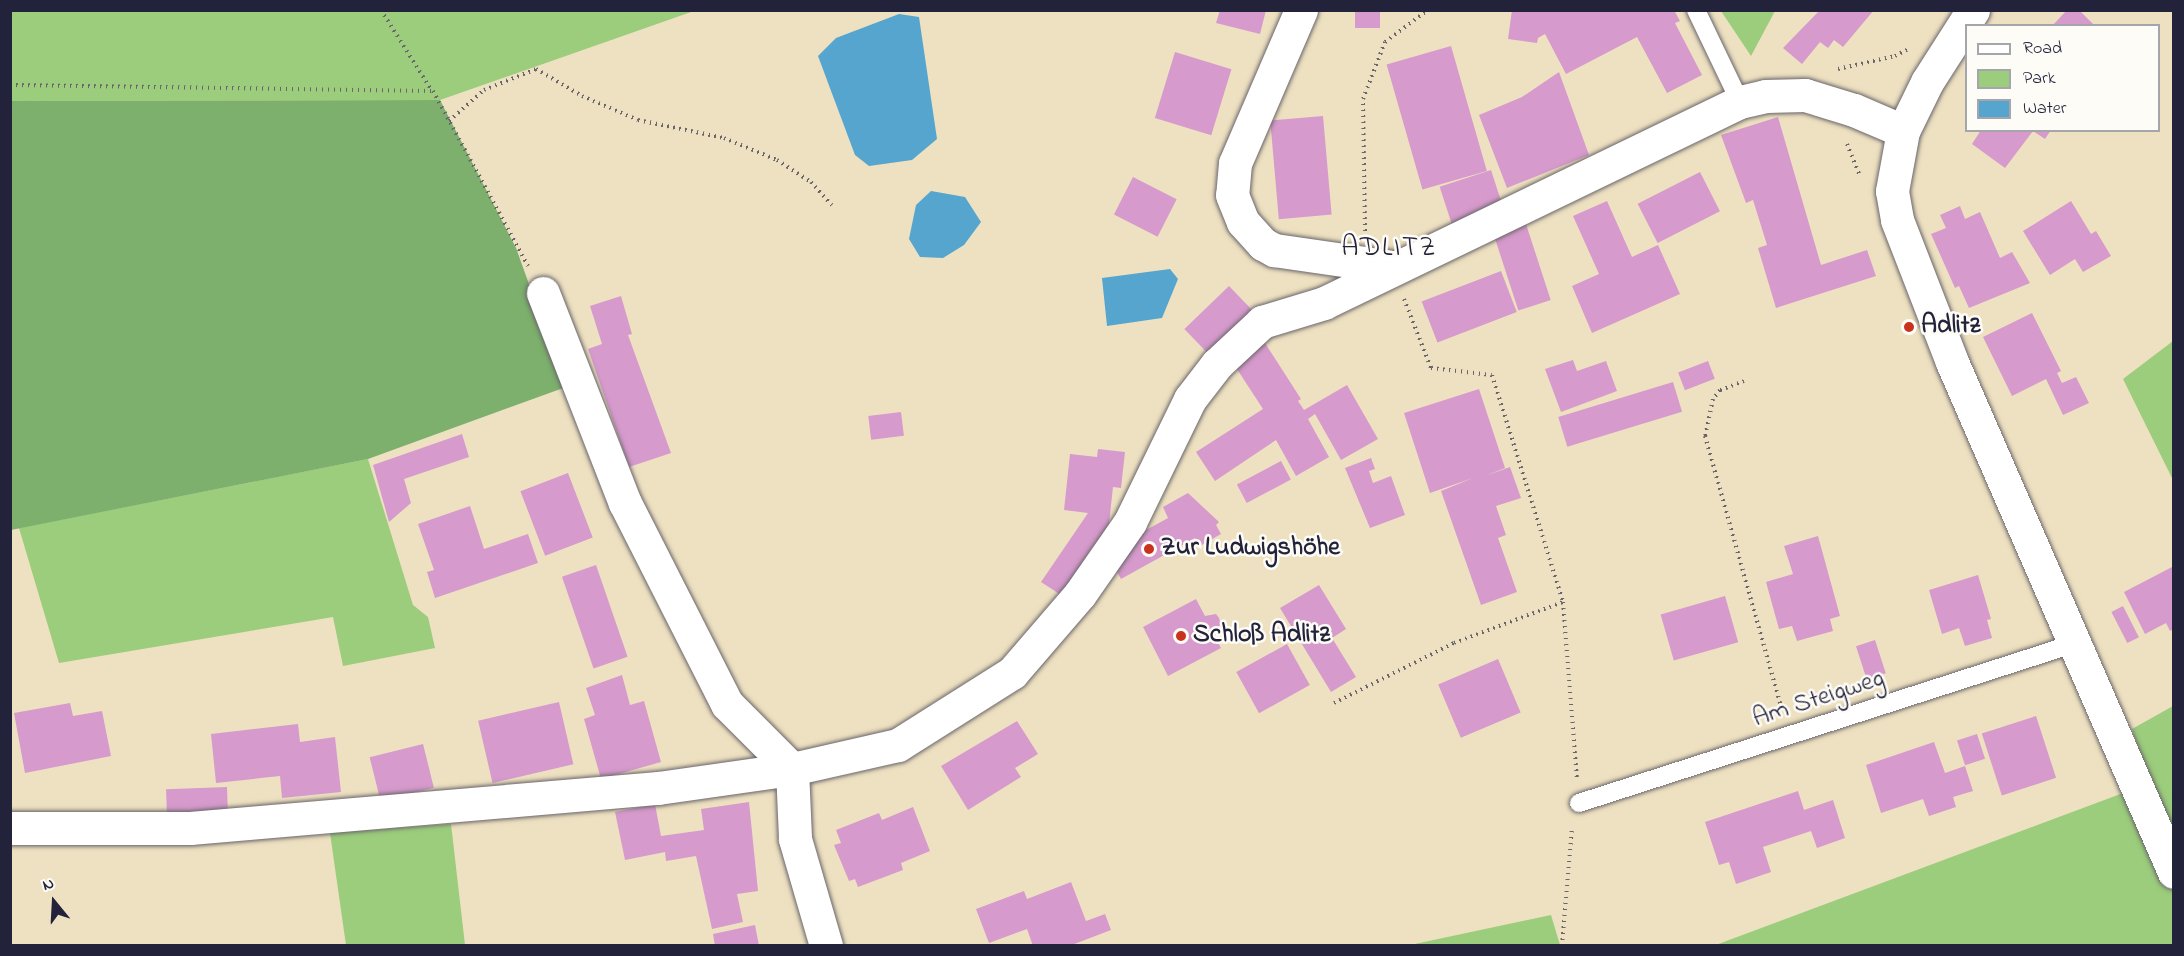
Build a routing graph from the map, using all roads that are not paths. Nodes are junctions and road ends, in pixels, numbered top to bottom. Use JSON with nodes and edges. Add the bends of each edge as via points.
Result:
{"nodes":[{"id":1,"x":1301,"y":10,"type":"edge"},
{"id":2,"x":1696,"y":10,"type":"edge"},
{"id":3,"x":1974,"y":10,"type":"edge"},
{"id":4,"x":1740,"y":102,"type":"junction"},
{"id":5,"x":1902,"y":131,"type":"junction"},
{"id":6,"x":1379,"y":264,"type":"junction"},
{"id":7,"x":543,"y":293,"type":"road end"},
{"id":8,"x":2073,"y":644,"type":"junction"},
{"id":9,"x":792,"y":769,"type":"junction"},
{"id":10,"x":1579,"y":802,"type":"road end"},
{"id":11,"x":10,"y":828,"type":"edge"},
{"id":12,"x":2174,"y":872,"type":"edge"},
{"id":13,"x":826,"y":945,"type":"edge"}],
"edges":[{"from":1,"to":6,"type":"street","via":[[1235,163],[1232,195],[1243,222],[1268,247]]},
{"from":2,"to":4,"type":"lane"},
{"from":3,"to":5,"type":"street","via":[[1927,82]]},
{"from":4,"to":5,"type":"street","via":[[1765,96],[1805,95]]},
{"from":4,"to":6,"type":"street"},
{"from":5,"to":8,"type":"street","via":[[1892,191],[1897,220],[1952,362]]},
{"from":6,"to":9,"type":"street","via":[[1324,303],[1262,322],[1217,364],[1190,399],[1130,522],[1080,594],[1012,673],[898,745]]},
{"from":7,"to":9,"type":"street","via":[[625,503],[727,704]]},
{"from":8,"to":10,"type":"lane","name":"Am Steigweg"},
{"from":8,"to":12,"type":"street"},
{"from":9,"to":11,"type":"street","via":[[658,788],[190,828]]},
{"from":9,"to":13,"type":"street","via":[[795,839]]}]}
